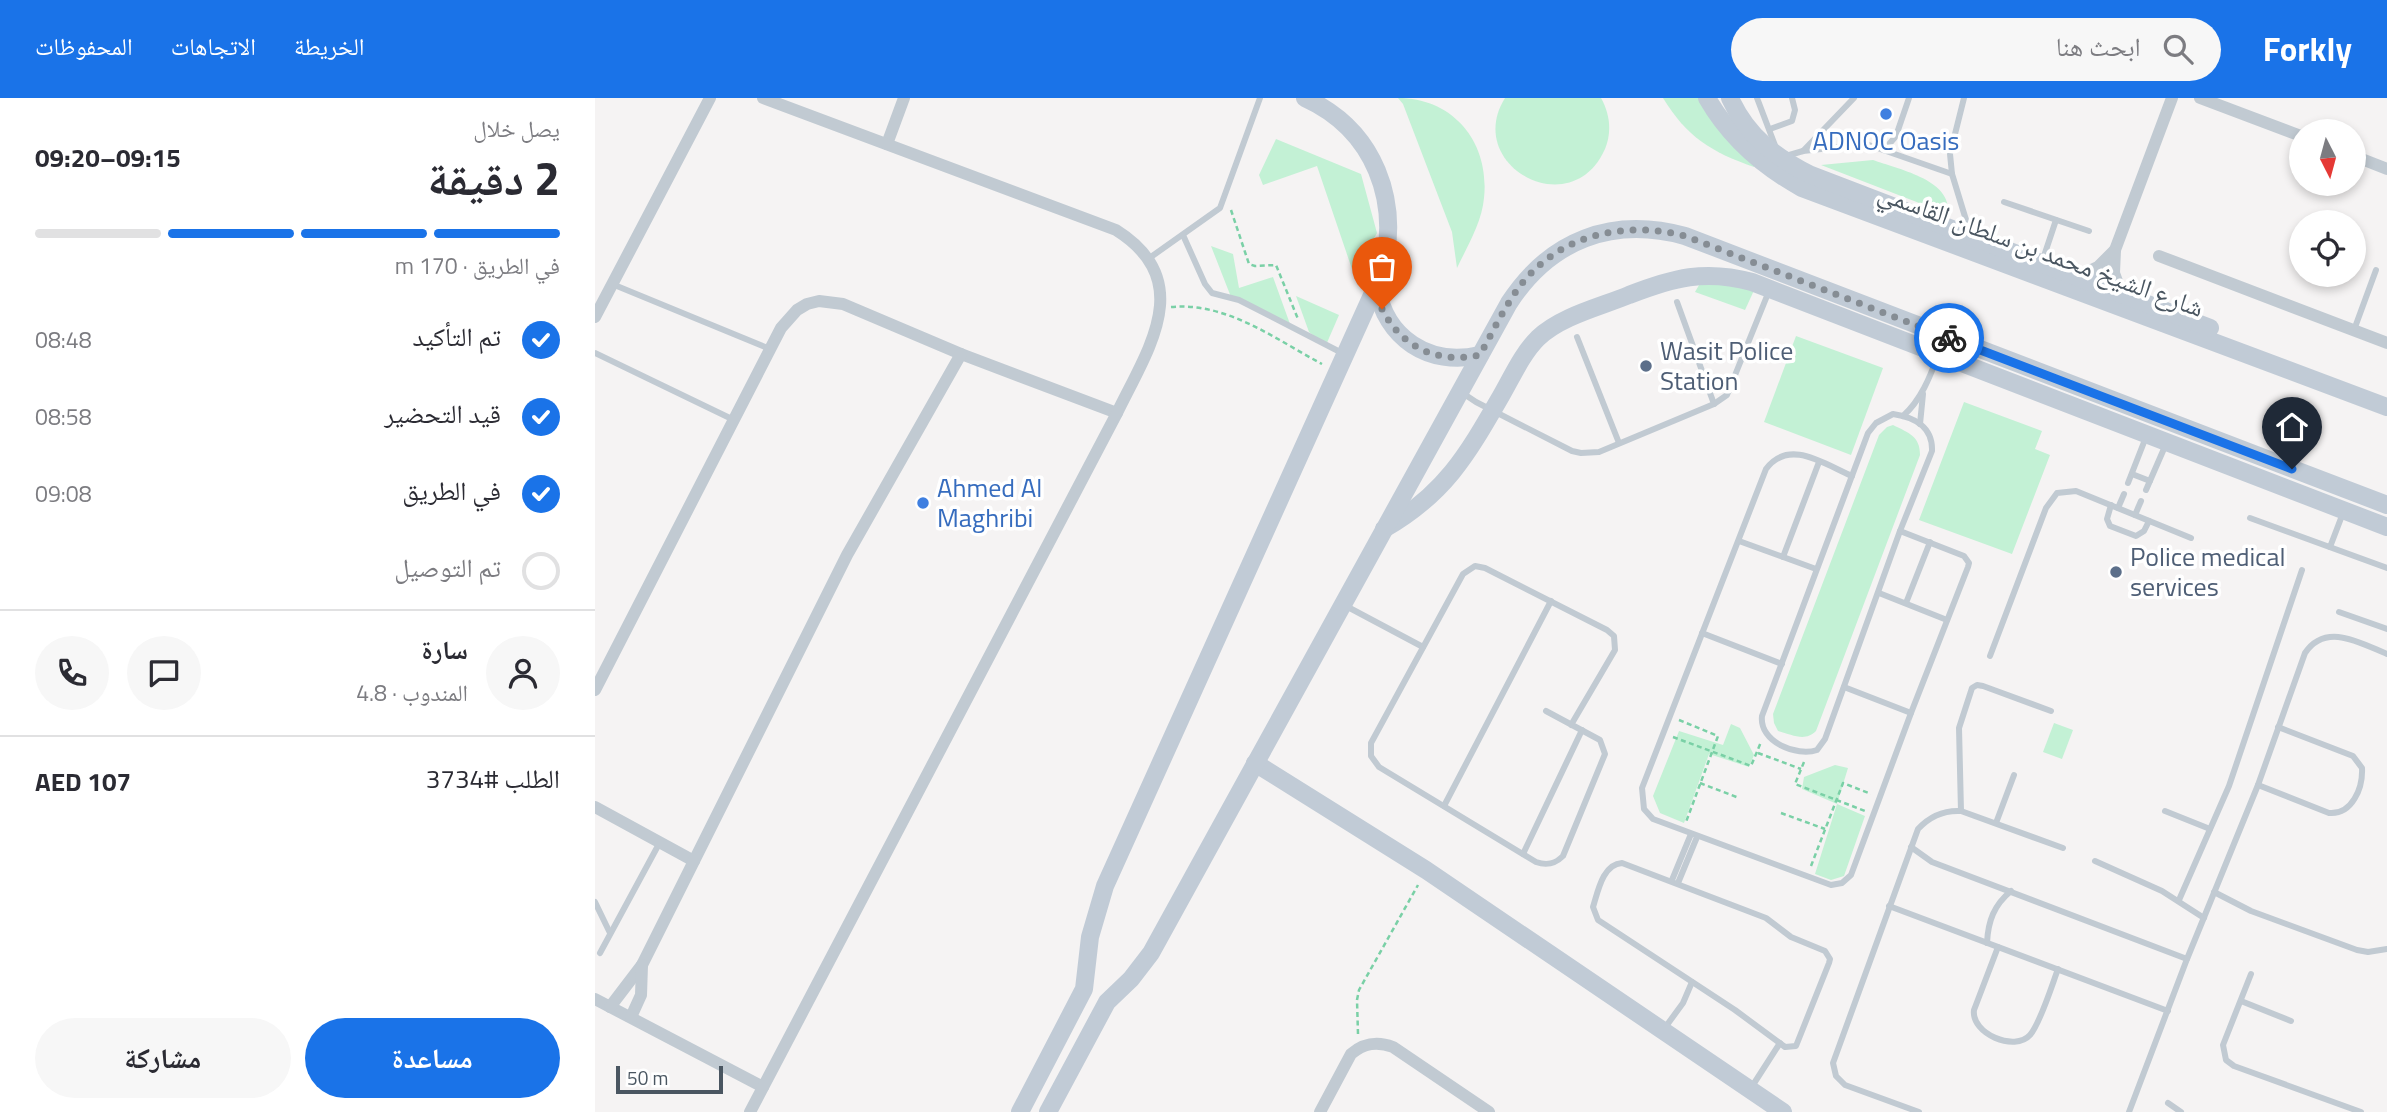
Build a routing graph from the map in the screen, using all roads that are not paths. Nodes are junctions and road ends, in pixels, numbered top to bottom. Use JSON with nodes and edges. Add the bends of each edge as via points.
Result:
{"nodes":[{"id":1,"x":711,"y":98,"type":"edge"},
{"id":2,"x":763,"y":98,"type":"edge"},
{"id":3,"x":904,"y":98,"type":"edge"},
{"id":4,"x":1260,"y":98,"type":"edge"},
{"id":5,"x":1305,"y":98,"type":"edge"},
{"id":6,"x":1707,"y":98,"type":"edge"},
{"id":7,"x":1730,"y":98,"type":"edge"},
{"id":8,"x":1757,"y":98,"type":"edge"},
{"id":9,"x":1792,"y":98,"type":"edge"},
{"id":10,"x":1854,"y":98,"type":"edge"},
{"id":11,"x":1909,"y":98,"type":"edge"},
{"id":12,"x":1962,"y":98,"type":"edge"},
{"id":13,"x":2172,"y":98,"type":"edge"},
{"id":14,"x":2200,"y":98,"type":"edge"},
{"id":15,"x":1770,"y":130,"type":"junction"},
{"id":16,"x":2289,"y":131,"type":"edge"},
{"id":17,"x":887,"y":144,"type":"junction"},
{"id":18,"x":1885,"y":149,"type":"junction"},
{"id":19,"x":1803,"y":150,"type":"junction"},
{"id":20,"x":1779,"y":158,"type":"junction"},
{"id":21,"x":2366,"y":161,"type":"edge"},
{"id":22,"x":2387,"y":169,"type":"edge"},
{"id":23,"x":1952,"y":174,"type":"junction"},
{"id":24,"x":2004,"y":202,"type":"dead end"},
{"id":25,"x":2056,"y":220,"type":"junction"},
{"id":26,"x":2089,"y":231,"type":"dead end"},
{"id":27,"x":1183,"y":235,"type":"junction"},
{"id":28,"x":1972,"y":238,"type":"junction"},
{"id":29,"x":2115,"y":250,"type":"junction"},
{"id":30,"x":2159,"y":256,"type":"dead end"},
{"id":31,"x":1147,"y":259,"type":"junction"},
{"id":32,"x":2041,"y":264,"type":"junction"},
{"id":33,"x":2376,"y":270,"type":"dead end"},
{"id":34,"x":2076,"y":277,"type":"junction"},
{"id":35,"x":612,"y":284,"type":"junction"},
{"id":36,"x":1377,"y":287,"type":"junction"},
{"id":37,"x":1770,"y":289,"type":"junction"},
{"id":38,"x":2122,"y":295,"type":"junction"},
{"id":39,"x":1677,"y":302,"type":"dead end"},
{"id":40,"x":595,"y":317,"type":"edge"},
{"id":41,"x":2354,"y":330,"type":"junction"},
{"id":42,"x":1577,"y":337,"type":"dead end"},
{"id":43,"x":2220,"y":339,"type":"junction"},
{"id":44,"x":2387,"y":343,"type":"edge"},
{"id":45,"x":770,"y":349,"type":"junction"},
{"id":46,"x":595,"y":353,"type":"edge"},
{"id":47,"x":961,"y":354,"type":"junction"},
{"id":48,"x":1346,"y":355,"type":"junction"},
{"id":49,"x":1480,"y":355,"type":"junction"},
{"id":50,"x":1938,"y":355,"type":"junction"},
{"id":51,"x":1924,"y":389,"type":"junction"},
{"id":52,"x":1458,"y":395,"type":"junction"},
{"id":53,"x":2387,"y":396,"type":"edge"},
{"id":54,"x":1714,"y":404,"type":"junction"},
{"id":55,"x":2387,"y":407,"type":"edge"},
{"id":56,"x":1493,"y":411,"type":"junction"},
{"id":57,"x":1117,"y":413,"type":"junction"},
{"id":58,"x":1903,"y":416,"type":"junction"},
{"id":59,"x":734,"y":420,"type":"junction"},
{"id":60,"x":1920,"y":424,"type":"junction"},
{"id":61,"x":2147,"y":435,"type":"junction"},
{"id":62,"x":2166,"y":442,"type":"junction"},
{"id":63,"x":1619,"y":443,"type":"junction"},
{"id":64,"x":1819,"y":462,"type":"junction"},
{"id":65,"x":2132,"y":474,"type":"junction"},
{"id":66,"x":1852,"y":476,"type":"junction"},
{"id":67,"x":2150,"y":481,"type":"junction"},
{"id":68,"x":2128,"y":483,"type":"dead end"},
{"id":69,"x":2146,"y":490,"type":"dead end"},
{"id":70,"x":2124,"y":494,"type":"dead end"},
{"id":71,"x":2141,"y":501,"type":"dead end"},
{"id":72,"x":2387,"y":505,"type":"edge"},
{"id":73,"x":2115,"y":507,"type":"junction"},
{"id":74,"x":2344,"y":510,"type":"junction"},
{"id":75,"x":2135,"y":515,"type":"junction"},
{"id":76,"x":2250,"y":518,"type":"dead end"},
{"id":77,"x":2149,"y":521,"type":"junction"},
{"id":78,"x":2387,"y":527,"type":"edge"},
{"id":79,"x":1384,"y":529,"type":"junction"},
{"id":80,"x":1900,"y":531,"type":"junction"},
{"id":81,"x":2191,"y":538,"type":"dead end"},
{"id":82,"x":1739,"y":541,"type":"junction"},
{"id":83,"x":1930,"y":542,"type":"junction"},
{"id":84,"x":2330,"y":547,"type":"junction"},
{"id":85,"x":1783,"y":557,"type":"junction"},
{"id":86,"x":2387,"y":568,"type":"edge"},
{"id":87,"x":1816,"y":569,"type":"junction"},
{"id":88,"x":2302,"y":570,"type":"dead end"},
{"id":89,"x":1879,"y":593,"type":"junction"},
{"id":90,"x":1551,"y":601,"type":"junction"},
{"id":91,"x":1906,"y":603,"type":"junction"},
{"id":92,"x":1343,"y":604,"type":"junction"},
{"id":93,"x":2339,"y":612,"type":"dead end"},
{"id":94,"x":1947,"y":620,"type":"junction"},
{"id":95,"x":2387,"y":629,"type":"edge"},
{"id":96,"x":1702,"y":633,"type":"junction"},
{"id":97,"x":1423,"y":647,"type":"junction"},
{"id":98,"x":2387,"y":654,"type":"edge"},
{"id":99,"x":1990,"y":656,"type":"dead end"},
{"id":100,"x":1782,"y":664,"type":"junction"},
{"id":101,"x":1844,"y":687,"type":"junction"},
{"id":102,"x":595,"y":690,"type":"edge"},
{"id":103,"x":2051,"y":710,"type":"dead end"},
{"id":104,"x":1546,"y":711,"type":"dead end"},
{"id":105,"x":1911,"y":713,"type":"junction"},
{"id":106,"x":1571,"y":725,"type":"junction"},
{"id":107,"x":2278,"y":727,"type":"junction"},
{"id":108,"x":1582,"y":730,"type":"junction"},
{"id":109,"x":1255,"y":763,"type":"junction"},
{"id":110,"x":2014,"y":775,"type":"dead end"},
{"id":111,"x":2258,"y":785,"type":"junction"},
{"id":112,"x":1444,"y":806,"type":"junction"},
{"id":113,"x":595,"y":807,"type":"edge"},
{"id":114,"x":1961,"y":811,"type":"junction"},
{"id":115,"x":2165,"y":811,"type":"dead end"},
{"id":116,"x":1996,"y":823,"type":"junction"},
{"id":117,"x":2210,"y":829,"type":"junction"},
{"id":118,"x":1694,"y":836,"type":"junction"},
{"id":119,"x":660,"y":842,"type":"junction"},
{"id":120,"x":1911,"y":847,"type":"junction"},
{"id":121,"x":2063,"y":848,"type":"dead end"},
{"id":122,"x":1523,"y":853,"type":"junction"},
{"id":123,"x":694,"y":861,"type":"junction"},
{"id":124,"x":2095,"y":861,"type":"dead end"},
{"id":125,"x":1675,"y":882,"type":"junction"},
{"id":126,"x":2011,"y":891,"type":"junction"},
{"id":127,"x":2214,"y":892,"type":"junction"},
{"id":128,"x":2179,"y":900,"type":"junction"},
{"id":129,"x":595,"y":902,"type":"edge"},
{"id":130,"x":1889,"y":906,"type":"junction"},
{"id":131,"x":2204,"y":918,"type":"junction"},
{"id":132,"x":610,"y":933,"type":"junction"},
{"id":133,"x":1987,"y":943,"type":"junction"},
{"id":134,"x":1999,"y":947,"type":"junction"},
{"id":135,"x":2387,"y":949,"type":"edge"},
{"id":136,"x":600,"y":953,"type":"dead end"},
{"id":137,"x":2187,"y":960,"type":"junction"},
{"id":138,"x":642,"y":965,"type":"junction"},
{"id":139,"x":2058,"y":969,"type":"junction"},
{"id":140,"x":2251,"y":974,"type":"dead end"},
{"id":141,"x":1692,"y":982,"type":"junction"},
{"id":142,"x":1084,"y":989,"type":"junction"},
{"id":143,"x":595,"y":999,"type":"edge"},
{"id":144,"x":2241,"y":1001,"type":"junction"},
{"id":145,"x":1107,"y":1002,"type":"junction"},
{"id":146,"x":610,"y":1007,"type":"junction"},
{"id":147,"x":2168,"y":1011,"type":"junction"},
{"id":148,"x":631,"y":1017,"type":"junction"},
{"id":149,"x":2291,"y":1021,"type":"dead end"},
{"id":150,"x":1662,"y":1031,"type":"junction"},
{"id":151,"x":1780,"y":1043,"type":"junction"},
{"id":152,"x":763,"y":1087,"type":"junction"},
{"id":153,"x":1750,"y":1090,"type":"junction"},
{"id":154,"x":2168,"y":1103,"type":"dead end"},
{"id":155,"x":750,"y":1112,"type":"edge"},
{"id":156,"x":1020,"y":1112,"type":"edge"},
{"id":157,"x":1048,"y":1112,"type":"edge"},
{"id":158,"x":1320,"y":1112,"type":"edge"},
{"id":159,"x":1489,"y":1112,"type":"edge"},
{"id":160,"x":1783,"y":1112,"type":"edge"},
{"id":161,"x":1919,"y":1112,"type":"edge"},
{"id":162,"x":2129,"y":1112,"type":"edge"},
{"id":163,"x":2181,"y":1112,"type":"edge"},
{"id":164,"x":2361,"y":1112,"type":"edge"}],
"edges":[{"from":1,"to":35,"type":"street"},
{"from":2,"to":17,"type":"street"},
{"from":3,"to":17,"type":"street"},
{"from":4,"to":27,"type":"lane","via":[[1226,197],[1216,212]]},
{"from":5,"to":36,"type":"main road","via":[[1329,111],[1356,136],[1383,183],[1389,237]]},
{"from":6,"to":43,"type":"main road","name":"شارع الشيخ محمد بن سلطان القاسمي","via":[[1751,154],[1802,188]]},
{"from":7,"to":20,"type":"main road","via":[[1748,129]]},
{"from":8,"to":15,"type":"lane"},
{"from":9,"to":15,"type":"lane","via":[[1792,121]]},
{"from":10,"to":19,"type":"lane"},
{"from":11,"to":18,"type":"lane","via":[[1896,135]]},
{"from":12,"to":23,"type":"lane","via":[[1950,147]]},
{"from":13,"to":29,"type":"street"},
{"from":14,"to":16,"type":"street"},
{"from":15,"to":20,"type":"lane"},
{"from":17,"to":31,"type":"street","via":[[1115,230],[1128,237]]},
{"from":18,"to":19,"type":"lane","via":[[1866,144]]},
{"from":18,"to":23,"type":"lane"},
{"from":19,"to":20,"type":"lane"},
{"from":20,"to":28,"type":"main road","via":[[1838,187]]},
{"from":21,"to":22,"type":"street"},
{"from":23,"to":28,"type":"lane"},
{"from":24,"to":25,"type":"lane"},
{"from":25,"to":26,"type":"lane"},
{"from":25,"to":32,"type":"lane"},
{"from":27,"to":31,"type":"lane"},
{"from":27,"to":48,"type":"lane","via":[[1212,293],[1239,300]]},
{"from":28,"to":32,"type":"main road"},
{"from":29,"to":34,"type":"street","via":[[2098,267]]},
{"from":29,"to":38,"type":"street","via":[[2114,273]]},
{"from":30,"to":41,"type":"street"},
{"from":31,"to":57,"type":"street","via":[[1160,291],[1158,325]]},
{"from":32,"to":34,"type":"main road"},
{"from":33,"to":41,"type":"lane"},
{"from":34,"to":38,"type":"main road"},
{"from":35,"to":40,"type":"street"},
{"from":35,"to":45,"type":"lane"},
{"from":36,"to":48,"type":"main road"},
{"from":36,"to":49,"type":"main road","via":[[1387,320],[1411,345],[1446,358]]},
{"from":37,"to":50,"type":"main road"},
{"from":37,"to":54,"type":"lane","via":[[1730,389]]},
{"from":37,"to":56,"type":"main road","via":[[1724,276],[1681,277],[1556,325],[1527,351]]},
{"from":38,"to":43,"type":"main road"},
{"from":39,"to":54,"type":"lane"},
{"from":41,"to":44,"type":"street"},
{"from":42,"to":63,"type":"lane"},
{"from":43,"to":53,"type":"main road"},
{"from":43,"to":55,"type":"main road","name":"شارع الشيخ محمد بن سلطان القاسمي"},
{"from":45,"to":47,"type":"street","via":[[797,310],[831,301]]},
{"from":45,"to":59,"type":"street"},
{"from":46,"to":59,"type":"lane"},
{"from":47,"to":57,"type":"street"},
{"from":47,"to":123,"type":"street","via":[[848,555]]},
{"from":48,"to":142,"type":"main road","via":[[1105,886],[1090,937]]},
{"from":49,"to":52,"type":"main road"},
{"from":49,"to":72,"type":"main road","via":[[1518,289],[1555,254],[1601,233],[1660,230]]},
{"from":50,"to":51,"type":"lane"},
{"from":50,"to":61,"type":"main road"},
{"from":51,"to":58,"type":"lane"},
{"from":51,"to":60,"type":"lane"},
{"from":52,"to":56,"type":"lane"},
{"from":52,"to":79,"type":"main road"},
{"from":54,"to":63,"type":"lane"},
{"from":56,"to":63,"type":"lane","via":[[1581,453],[1599,452]]},
{"from":56,"to":79,"type":"main road","via":[[1445,482],[1421,505]]},
{"from":57,"to":152,"type":"street"},
{"from":58,"to":60,"type":"lane"},
{"from":58,"to":66,"type":"lane","via":[[1887,416],[1871,428]]},
{"from":59,"to":102,"type":"street"},
{"from":60,"to":80,"type":"lane","via":[[1927,430],[1932,451]]},
{"from":61,"to":62,"type":"main road"},
{"from":61,"to":65,"type":"lane"},
{"from":62,"to":67,"type":"lane"},
{"from":62,"to":74,"type":"main road"},
{"from":64,"to":66,"type":"lane"},
{"from":64,"to":82,"type":"lane","via":[[1789,453],[1771,463]]},
{"from":64,"to":85,"type":"lane"},
{"from":65,"to":67,"type":"lane"},
{"from":65,"to":68,"type":"lane"},
{"from":66,"to":87,"type":"lane"},
{"from":67,"to":69,"type":"lane"},
{"from":70,"to":73,"type":"lane"},
{"from":71,"to":75,"type":"lane"},
{"from":73,"to":75,"type":"lane"},
{"from":73,"to":77,"type":"lane","via":[[2107,522],[2133,536],[2144,531]]},
{"from":73,"to":99,"type":"lane","via":[[2070,490],[2057,493],[2048,502]]},
{"from":74,"to":78,"type":"main road"},
{"from":74,"to":84,"type":"lane"},
{"from":75,"to":77,"type":"lane"},
{"from":76,"to":84,"type":"lane"},
{"from":77,"to":81,"type":"lane"},
{"from":79,"to":92,"type":"main road"},
{"from":80,"to":83,"type":"lane"},
{"from":80,"to":89,"type":"lane"},
{"from":82,"to":85,"type":"lane"},
{"from":82,"to":96,"type":"lane"},
{"from":83,"to":91,"type":"lane"},
{"from":83,"to":94,"type":"lane","via":[[1964,556],[1969,563]]},
{"from":84,"to":86,"type":"lane"},
{"from":85,"to":87,"type":"lane"},
{"from":87,"to":100,"type":"lane"},
{"from":88,"to":117,"type":"lane","via":[[2239,758]]},
{"from":89,"to":91,"type":"lane"},
{"from":89,"to":101,"type":"lane"},
{"from":90,"to":97,"type":"lane","via":[[1485,568],[1471,567]]},
{"from":90,"to":106,"type":"lane","via":[[1607,630],[1615,640],[1615,650]]},
{"from":90,"to":112,"type":"lane"},
{"from":91,"to":94,"type":"lane"},
{"from":92,"to":97,"type":"lane"},
{"from":92,"to":109,"type":"main road"},
{"from":93,"to":95,"type":"lane"},
{"from":94,"to":105,"type":"lane"},
{"from":96,"to":100,"type":"lane"},
{"from":96,"to":118,"type":"lane","via":[[1642,789],[1642,802],[1653,819]]},
{"from":97,"to":112,"type":"lane","via":[[1371,743],[1371,757],[1379,767]]},
{"from":98,"to":107,"type":"lane","via":[[2342,636],[2318,640],[2305,653]]},
{"from":100,"to":101,"type":"lane","via":[[1761,725],[1774,742],[1807,752],[1817,750]]},
{"from":101,"to":105,"type":"lane"},
{"from":103,"to":114,"type":"lane","via":[[1983,686],[1972,688],[1959,728]]},
{"from":104,"to":106,"type":"lane"},
{"from":105,"to":118,"type":"lane","via":[[1848,880],[1831,885]]},
{"from":106,"to":108,"type":"lane"},
{"from":107,"to":111,"type":"lane"},
{"from":107,"to":111,"type":"lane","via":[[2353,756],[2363,768],[2362,778],[2351,805],[2339,813]]},
{"from":108,"to":122,"type":"lane"},
{"from":108,"to":122,"type":"lane","via":[[1600,740],[1605,760],[1563,856],[1548,864]]},
{"from":109,"to":145,"type":"main road","via":[[1151,953]]},
{"from":109,"to":150,"type":"main road","via":[[1426,870]]},
{"from":110,"to":116,"type":"lane"},
{"from":111,"to":127,"type":"lane"},
{"from":112,"to":122,"type":"lane"},
{"from":113,"to":119,"type":"street"},
{"from":114,"to":116,"type":"lane"},
{"from":114,"to":120,"type":"lane","via":[[1943,812],[1925,821]]},
{"from":115,"to":117,"type":"lane"},
{"from":116,"to":121,"type":"lane"},
{"from":117,"to":128,"type":"lane"},
{"from":118,"to":125,"type":"lane"},
{"from":119,"to":123,"type":"street"},
{"from":119,"to":132,"type":"lane"},
{"from":120,"to":126,"type":"lane","via":[[1932,862]]},
{"from":120,"to":130,"type":"lane"},
{"from":123,"to":138,"type":"street"},
{"from":124,"to":128,"type":"lane"},
{"from":125,"to":141,"type":"lane","via":[[1613,864],[1594,902],[1594,912],[1598,920]]},
{"from":125,"to":151,"type":"lane","via":[[1766,918],[1791,937],[1828,954],[1829,963],[1798,1044],[1789,1048]]},
{"from":126,"to":133,"type":"lane","via":[[1991,917]]},
{"from":126,"to":137,"type":"lane"},
{"from":127,"to":131,"type":"lane"},
{"from":127,"to":135,"type":"lane","via":[[2251,911],[2357,950]]},
{"from":128,"to":131,"type":"lane"},
{"from":129,"to":132,"type":"lane"},
{"from":130,"to":133,"type":"lane"},
{"from":130,"to":161,"type":"lane","via":[[1834,1056],[1833,1070],[1845,1085]]},
{"from":131,"to":137,"type":"lane"},
{"from":132,"to":136,"type":"lane"},
{"from":133,"to":134,"type":"lane"},
{"from":134,"to":139,"type":"lane"},
{"from":134,"to":139,"type":"lane","via":[[1973,1015],[1982,1031],[2000,1038],[2015,1042],[2030,1035]]},
{"from":137,"to":147,"type":"lane"},
{"from":138,"to":146,"type":"street"},
{"from":138,"to":148,"type":"street","via":[[641,996]]},
{"from":139,"to":147,"type":"lane"},
{"from":140,"to":144,"type":"lane"},
{"from":141,"to":150,"type":"lane"},
{"from":141,"to":151,"type":"lane"},
{"from":142,"to":145,"type":"main road"},
{"from":142,"to":156,"type":"main road"},
{"from":143,"to":146,"type":"street"},
{"from":144,"to":149,"type":"lane"},
{"from":144,"to":164,"type":"lane","via":[[2223,1045],[2229,1064]]},
{"from":145,"to":157,"type":"main road"},
{"from":146,"to":148,"type":"street"},
{"from":147,"to":162,"type":"lane"},
{"from":148,"to":152,"type":"street"},
{"from":150,"to":153,"type":"main road"},
{"from":151,"to":153,"type":"lane"},
{"from":152,"to":155,"type":"street"},
{"from":153,"to":160,"type":"main road"},
{"from":154,"to":163,"type":"lane"},
{"from":158,"to":159,"type":"street","via":[[1351,1054],[1375,1043],[1393,1047]]}]}
